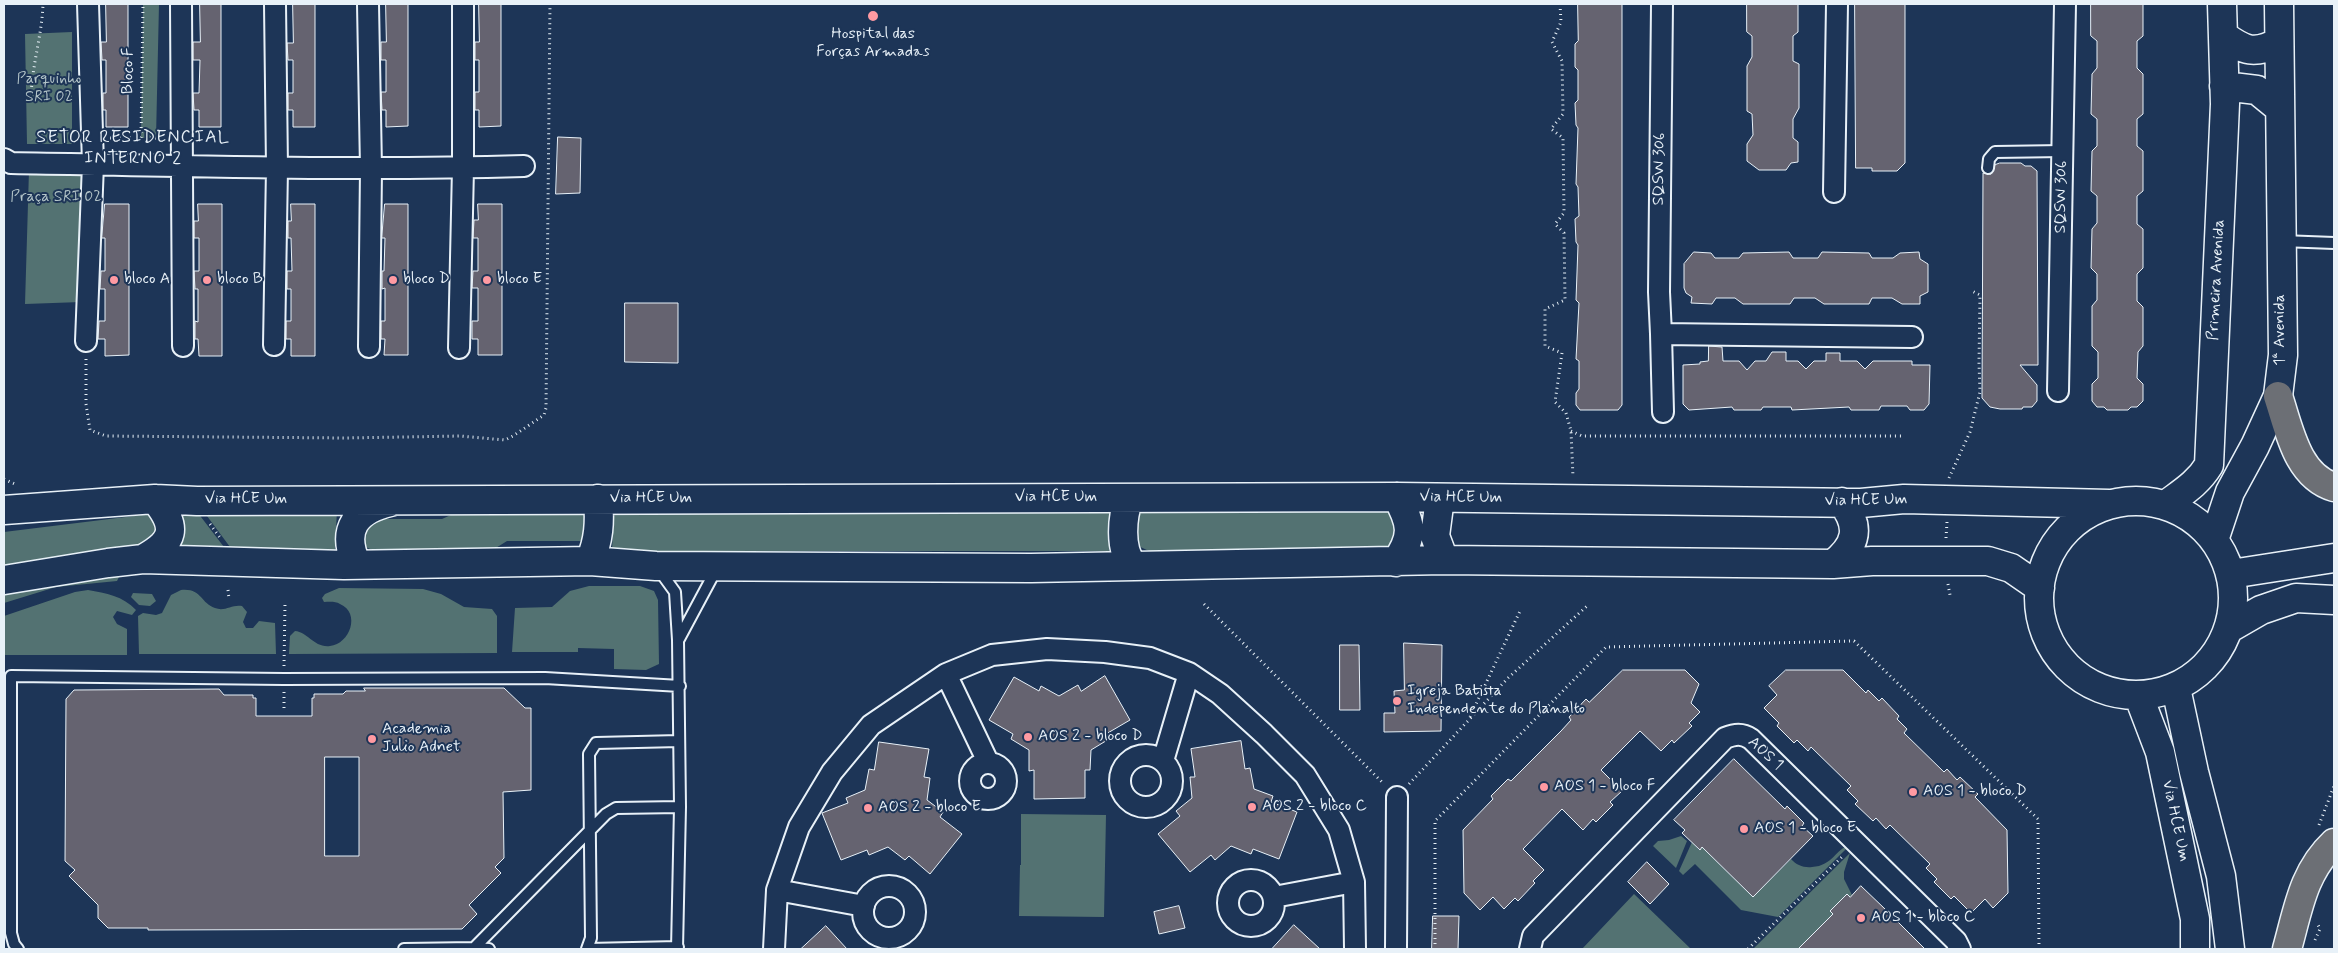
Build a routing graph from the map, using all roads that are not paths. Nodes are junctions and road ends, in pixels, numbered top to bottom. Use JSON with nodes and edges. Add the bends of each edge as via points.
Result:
{"nodes":[{"id":1,"x":88,"y":4,"type":"edge"},
{"id":2,"x":181,"y":4,"type":"edge"},
{"id":3,"x":275,"y":4,"type":"edge"},
{"id":4,"x":368,"y":4,"type":"edge"},
{"id":5,"x":463,"y":4,"type":"edge"},
{"id":6,"x":1662,"y":4,"type":"edge"},
{"id":7,"x":1837,"y":4,"type":"edge"},
{"id":8,"x":2066,"y":4,"type":"edge"},
{"id":9,"x":2222,"y":4,"type":"edge"},
{"id":10,"x":2279,"y":4,"type":"edge"},
{"id":11,"x":2224,"y":36,"type":"junction"},
{"id":12,"x":2279,"y":42,"type":"junction"},
{"id":13,"x":2224,"y":86,"type":"junction"},
{"id":14,"x":2279,"y":108,"type":"junction"},
{"id":15,"x":2063,"y":151,"type":"junction"},
{"id":16,"x":6,"y":164,"type":"edge"},
{"id":17,"x":93,"y":164,"type":"junction"},
{"id":18,"x":524,"y":166,"type":"dead end"},
{"id":19,"x":182,"y":167,"type":"junction"},
{"id":20,"x":277,"y":168,"type":"junction"},
{"id":21,"x":371,"y":168,"type":"junction"},
{"id":22,"x":463,"y":168,"type":"junction"},
{"id":23,"x":1988,"y":168,"type":"dead end"},
{"id":24,"x":1834,"y":192,"type":"dead end"},
{"id":25,"x":2281,"y":241,"type":"junction"},
{"id":26,"x":2334,"y":243,"type":"edge"},
{"id":27,"x":1661,"y":334,"type":"junction"},
{"id":28,"x":1912,"y":337,"type":"dead end"},
{"id":29,"x":86,"y":341,"type":"road end"},
{"id":30,"x":274,"y":345,"type":"dead end"},
{"id":31,"x":183,"y":346,"type":"dead end"},
{"id":32,"x":369,"y":347,"type":"dead end"},
{"id":33,"x":459,"y":348,"type":"dead end"},
{"id":34,"x":2058,"y":391,"type":"dead end"},
{"id":35,"x":2278,"y":396,"type":"junction"},
{"id":36,"x":1663,"y":412,"type":"dead end"},
{"id":37,"x":2334,"y":487,"type":"edge"},
{"id":38,"x":1397,"y":497,"type":"junction"},
{"id":39,"x":1129,"y":498,"type":"junction"},
{"id":40,"x":1440,"y":498,"type":"junction"},
{"id":41,"x":155,"y":499,"type":"junction"},
{"id":42,"x":401,"y":499,"type":"junction"},
{"id":43,"x":598,"y":499,"type":"junction"},
{"id":44,"x":1842,"y":502,"type":"junction"},
{"id":45,"x":10,"y":504,"type":"edge"},
{"id":46,"x":2109,"y":504,"type":"junction"},
{"id":47,"x":2166,"y":504,"type":"junction"},
{"id":48,"x":2215,"y":537,"type":"junction"},
{"id":49,"x":2334,"y":558,"type":"edge"},
{"id":50,"x":143,"y":560,"type":"junction"},
{"id":51,"x":1444,"y":560,"type":"junction"},
{"id":52,"x":590,"y":561,"type":"junction"},
{"id":53,"x":1396,"y":562,"type":"junction"},
{"id":54,"x":356,"y":563,"type":"junction"},
{"id":55,"x":1833,"y":564,"type":"junction"},
{"id":56,"x":656,"y":566,"type":"junction"},
{"id":57,"x":718,"y":566,"type":"junction"},
{"id":58,"x":1133,"y":566,"type":"junction"},
{"id":59,"x":2231,"y":574,"type":"junction"},
{"id":60,"x":4,"y":580,"type":"edge"},
{"id":61,"x":2040,"y":588,"type":"junction"},
{"id":62,"x":2334,"y":600,"type":"edge"},
{"id":63,"x":2228,"y":629,"type":"junction"},
{"id":64,"x":678,"y":640,"type":"junction"},
{"id":65,"x":1188,"y":673,"type":"junction"},
{"id":66,"x":946,"y":674,"type":"junction"},
{"id":67,"x":680,"y":686,"type":"junction"},
{"id":68,"x":2176,"y":688,"type":"junction"},
{"id":69,"x":2139,"y":697,"type":"junction"},
{"id":70,"x":679,"y":741,"type":"junction"},
{"id":71,"x":988,"y":762,"type":"dead end"},
{"id":72,"x":1163,"y":762,"type":"dead end"},
{"id":73,"x":1397,"y":797,"type":"road end"},
{"id":74,"x":680,"y":807,"type":"junction"},
{"id":75,"x":590,"y":829,"type":"junction"},
{"id":76,"x":2334,"y":843,"type":"edge"},
{"id":77,"x":1354,"y":882,"type":"junction"},
{"id":78,"x":777,"y":890,"type":"junction"},
{"id":79,"x":1274,"y":897,"type":"dead end"},
{"id":80,"x":864,"y":906,"type":"dead end"},
{"id":81,"x":474,"y":948,"type":"junction"},
{"id":82,"x":678,"y":948,"type":"edge"},
{"id":83,"x":18,"y":949,"type":"edge"},
{"id":84,"x":404,"y":949,"type":"edge"},
{"id":85,"x":489,"y":949,"type":"edge"},
{"id":86,"x":587,"y":949,"type":"edge"},
{"id":87,"x":774,"y":949,"type":"edge"},
{"id":88,"x":1356,"y":949,"type":"edge"},
{"id":89,"x":1396,"y":949,"type":"edge"},
{"id":90,"x":1530,"y":949,"type":"edge"},
{"id":91,"x":1960,"y":949,"type":"edge"},
{"id":92,"x":2195,"y":949,"type":"edge"},
{"id":93,"x":2230,"y":949,"type":"edge"},
{"id":94,"x":2287,"y":949,"type":"edge"}],
"edges":[{"from":1,"to":17,"type":"street"},
{"from":2,"to":19,"type":"street"},
{"from":3,"to":20,"type":"street"},
{"from":4,"to":21,"type":"street"},
{"from":5,"to":22,"type":"street"},
{"from":6,"to":27,"type":"street","name":"SQSW 306"},
{"from":7,"to":24,"type":"street"},
{"from":8,"to":15,"type":"street","name":"SQSW 306"},
{"from":9,"to":11,"type":"main road"},
{"from":10,"to":12,"type":"main road"},
{"from":11,"to":12,"type":"main road","via":[[2248,50],[2263,49]]},
{"from":11,"to":13,"type":"main road","name":"Primeira Avenida"},
{"from":12,"to":14,"type":"main road"},
{"from":13,"to":14,"type":"main road","via":[[2257,90]]},
{"from":13,"to":47,"type":"main road","name":"Primeira Avenida","via":[[2209,465],[2191,487]]},
{"from":14,"to":25,"type":"main road","name":"1ª Avenida"},
{"from":15,"to":23,"type":"lane","via":[[1995,152],[1989,159]]},
{"from":15,"to":34,"type":"street","name":"SQSW 306"},
{"from":16,"to":17,"type":"street"},
{"from":17,"to":19,"type":"street"},
{"from":17,"to":29,"type":"street"},
{"from":18,"to":22,"type":"street"},
{"from":19,"to":20,"type":"street"},
{"from":19,"to":31,"type":"street"},
{"from":20,"to":21,"type":"street"},
{"from":20,"to":30,"type":"street"},
{"from":21,"to":22,"type":"street"},
{"from":21,"to":32,"type":"street"},
{"from":22,"to":33,"type":"street"},
{"from":25,"to":26,"type":"lane"},
{"from":25,"to":35,"type":"main road","name":"1ª Avenida","via":[[2283,355]]},
{"from":27,"to":28,"type":"street"},
{"from":27,"to":36,"type":"street","name":"SQSW 306"},
{"from":35,"to":37,"type":"main road","via":[[2298,454],[2313,475]]},
{"from":35,"to":48,"type":"main road","name":"1ª Avenida","via":[[2230,492]]},
{"from":38,"to":39,"type":"main road","name":"Via HCE Um"},
{"from":38,"to":40,"type":"main road","name":"Via HCE Um"},
{"from":38,"to":53,"type":"main road","via":[[1407,514],[1410,530],[1407,546]]},
{"from":39,"to":43,"type":"main road","name":"Via HCE Um"},
{"from":39,"to":58,"type":"main road","via":[[1125,509],[1124,548]]},
{"from":40,"to":44,"type":"main road","name":"Via HCE Um"},
{"from":40,"to":51,"type":"main road","via":[[1435,536]]},
{"from":41,"to":42,"type":"main road","name":"Via HCE Um"},
{"from":41,"to":45,"type":"main road","name":"Via HCE Um"},
{"from":41,"to":50,"type":"main road","via":[[167,514],[172,532],[169,539]]},
{"from":42,"to":43,"type":"main road","name":"Via HCE Um"},
{"from":42,"to":54,"type":"main road","via":[[380,504],[354,523],[349,534]]},
{"from":43,"to":52,"type":"main road","via":[[600,528]]},
{"from":44,"to":46,"type":"main road","name":"Via HCE Um"},
{"from":44,"to":55,"type":"main road","via":[[1853,521],[1854,532],[1851,547]]},
{"from":46,"to":47,"type":"main road","name":"Via HCE Um","via":[[2130,501]]},
{"from":46,"to":61,"type":"main road","name":"Via HCE Um","via":[[2076,521],[2060,538],[2047,559]]},
{"from":47,"to":48,"type":"main road","name":"Via HCE Um"},
{"from":48,"to":59,"type":"main road","name":"Via HCE Um"},
{"from":49,"to":59,"type":"main road"},
{"from":50,"to":54,"type":"main road"},
{"from":50,"to":60,"type":"main road"},
{"from":51,"to":53,"type":"main road"},
{"from":51,"to":55,"type":"main road"},
{"from":52,"to":54,"type":"main road"},
{"from":52,"to":56,"type":"main road"},
{"from":53,"to":58,"type":"main road"},
{"from":55,"to":61,"type":"main road","via":[[1988,561],[2011,568]]},
{"from":56,"to":57,"type":"main road"},
{"from":56,"to":64,"type":"lane","via":[[675,592]]},
{"from":57,"to":58,"type":"main road"},
{"from":57,"to":64,"type":"lane"},
{"from":59,"to":63,"type":"main road","name":"Via HCE Um","via":[[2233,604]]},
{"from":61,"to":69,"type":"main road","name":"Via HCE Um","via":[[2040,609],[2046,631],[2058,654],[2075,672],[2097,686],[2117,694]]},
{"from":62,"to":63,"type":"main road","name":"Via HCE Um","via":[[2296,598],[2261,610]]},
{"from":63,"to":68,"type":"main road","name":"Via HCE Um","via":[[2215,651]]},
{"from":64,"to":67,"type":"lane"},
{"from":65,"to":66,"type":"street","via":[[1150,658],[1047,649],[992,655]]},
{"from":65,"to":72,"type":"street"},
{"from":65,"to":77,"type":"street","via":[[1220,694],[1305,775],[1339,830]]},
{"from":66,"to":71,"type":"street"},
{"from":66,"to":78,"type":"street","via":[[872,725],[832,772],[799,826]]},
{"from":67,"to":70,"type":"lane"},
{"from":67,"to":83,"type":"lane","via":[[546,678],[11,676],[10,933]]},
{"from":68,"to":69,"type":"main road","name":"Via HCE Um"},
{"from":68,"to":93,"type":"main road","via":[[2221,876]]},
{"from":69,"to":92,"type":"main road","name":"Via HCE Um","via":[[2160,752],[2195,919]]},
{"from":70,"to":74,"type":"lane"},
{"from":70,"to":75,"type":"lane","via":[[596,743],[589,754]]},
{"from":73,"to":89,"type":"street"},
{"from":74,"to":75,"type":"lane","via":[[616,808]]},
{"from":74,"to":82,"type":"lane"},
{"from":75,"to":81,"type":"lane"},
{"from":75,"to":86,"type":"lane","via":[[591,938]]},
{"from":76,"to":94,"type":"main road","via":[[2312,869]]},
{"from":77,"to":79,"type":"street"},
{"from":77,"to":88,"type":"street"},
{"from":78,"to":80,"type":"street"},
{"from":78,"to":87,"type":"street"},
{"from":81,"to":84,"type":"lane"},
{"from":81,"to":85,"type":"lane"},
{"from":82,"to":86,"type":"lane"},
{"from":90,"to":91,"type":"street","name":"AOS 1","via":[[1533,936],[1726,738],[1734,734],[1751,739],[1956,941]]}]}
